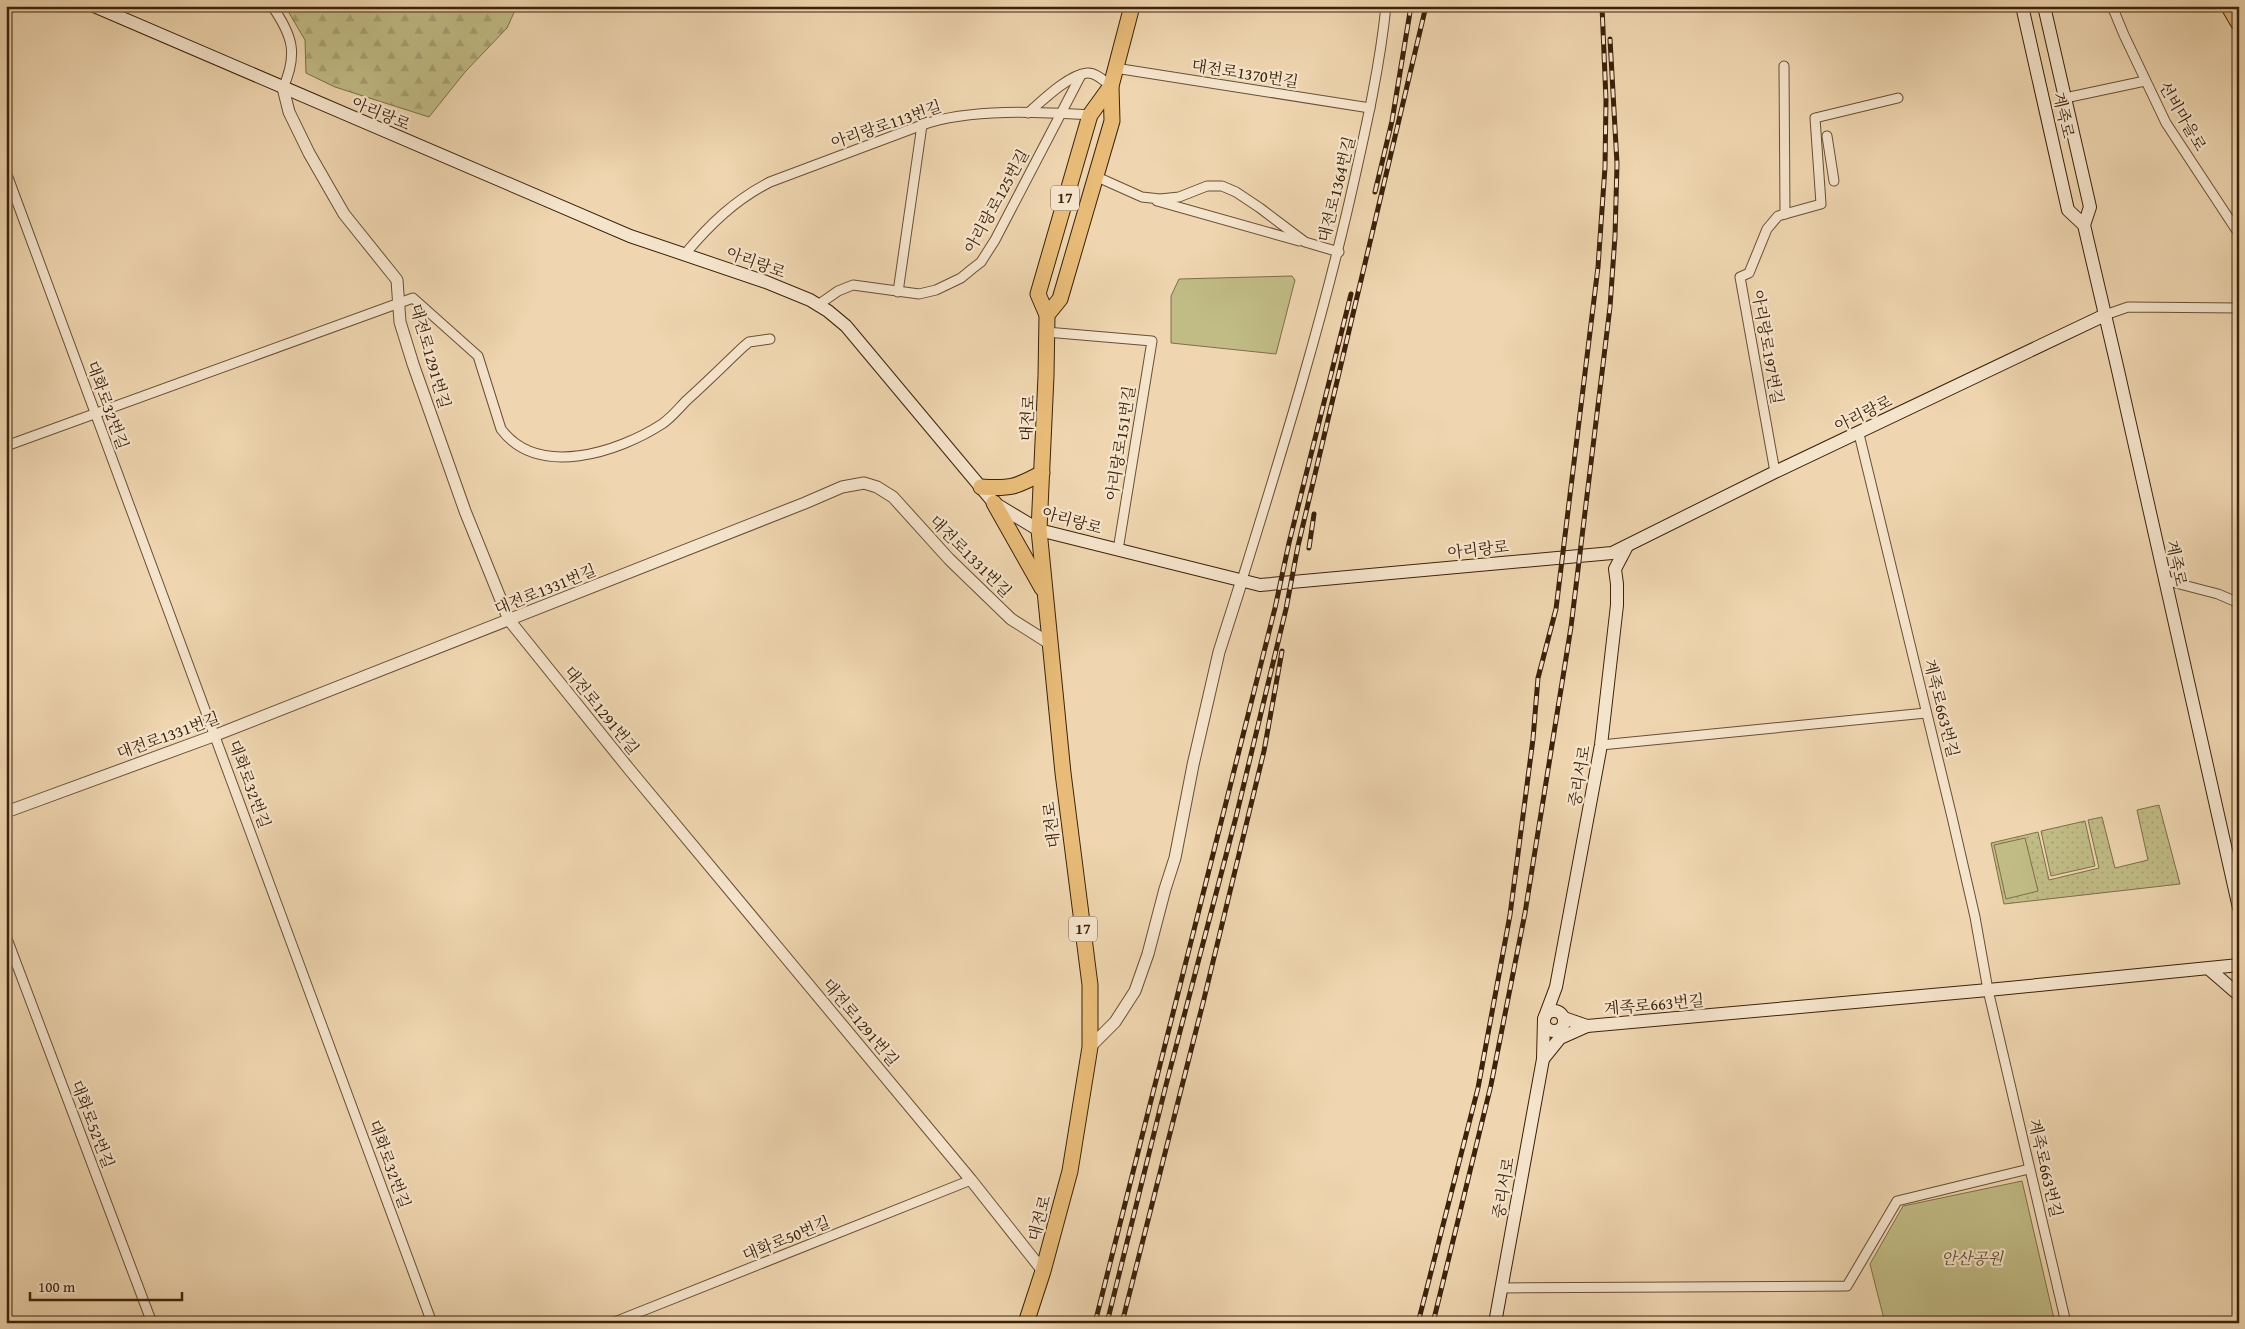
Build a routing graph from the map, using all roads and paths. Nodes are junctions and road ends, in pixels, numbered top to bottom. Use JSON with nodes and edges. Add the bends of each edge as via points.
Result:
{"nodes":[{"id":1,"x":94,"y":6,"type":"edge"},
{"id":2,"x":272,"y":6,"type":"edge"},
{"id":3,"x":1132,"y":6,"type":"edge"},
{"id":4,"x":1386,"y":6,"type":"edge"},
{"id":5,"x":2022,"y":6,"type":"edge"},
{"id":6,"x":2044,"y":6,"type":"edge"},
{"id":7,"x":2112,"y":6,"type":"edge"},
{"id":8,"x":2229,"y":6,"type":"edge"},
{"id":9,"x":2239,"y":23,"type":"edge"},
{"id":10,"x":1784,"y":66,"type":"dead end"},
{"id":11,"x":1115,"y":68,"type":"junction"},
{"id":12,"x":1082,"y":75,"type":"junction"},
{"id":13,"x":2145,"y":81,"type":"junction"},
{"id":14,"x":1111,"y":86,"type":"junction"},
{"id":15,"x":283,"y":88,"type":"junction"},
{"id":16,"x":1898,"y":98,"type":"dead end"},
{"id":17,"x":2065,"y":98,"type":"junction"},
{"id":18,"x":1370,"y":108,"type":"junction"},
{"id":19,"x":1028,"y":113,"type":"junction"},
{"id":20,"x":1061,"y":114,"type":"junction"},
{"id":21,"x":1090,"y":115,"type":"junction"},
{"id":22,"x":922,"y":125,"type":"junction"},
{"id":23,"x":1827,"y":136,"type":"dead end"},
{"id":24,"x":6,"y":172,"type":"edge"},
{"id":25,"x":1095,"y":176,"type":"junction"},
{"id":26,"x":1834,"y":181,"type":"dead end"},
{"id":27,"x":1142,"y":197,"type":"junction"},
{"id":28,"x":1785,"y":214,"type":"junction"},
{"id":29,"x":2084,"y":225,"type":"junction"},
{"id":30,"x":2239,"y":234,"type":"edge"},
{"id":31,"x":1305,"y":242,"type":"junction"},
{"id":32,"x":1339,"y":252,"type":"junction"},
{"id":33,"x":684,"y":254,"type":"junction"},
{"id":34,"x":898,"y":292,"type":"junction"},
{"id":35,"x":398,"y":303,"type":"junction"},
{"id":36,"x":818,"y":305,"type":"junction"},
{"id":37,"x":2239,"y":308,"type":"edge"},
{"id":38,"x":1047,"y":315,"type":"junction"},
{"id":39,"x":2105,"y":315,"type":"junction"},
{"id":40,"x":1046,"y":332,"type":"junction"},
{"id":41,"x":770,"y":339,"type":"dead end"},
{"id":42,"x":95,"y":415,"type":"junction"},
{"id":43,"x":1859,"y":434,"type":"junction"},
{"id":44,"x":6,"y":446,"type":"edge"},
{"id":45,"x":1775,"y":472,"type":"junction"},
{"id":46,"x":1042,"y":473,"type":"junction"},
{"id":47,"x":981,"y":488,"type":"junction"},
{"id":48,"x":994,"y":503,"type":"junction"},
{"id":49,"x":1040,"y":530,"type":"junction"},
{"id":50,"x":1626,"y":548,"type":"junction"},
{"id":51,"x":1118,"y":550,"type":"junction"},
{"id":52,"x":1596,"y":554,"type":"junction"},
{"id":53,"x":1615,"y":569,"type":"junction"},
{"id":54,"x":1242,"y":580,"type":"junction"},
{"id":55,"x":2164,"y":580,"type":"junction"},
{"id":56,"x":1045,"y":592,"type":"junction"},
{"id":57,"x":2239,"y":603,"type":"edge"},
{"id":58,"x":509,"y":620,"type":"junction"},
{"id":59,"x":1049,"y":644,"type":"junction"},
{"id":60,"x":1926,"y":712,"type":"junction"},
{"id":61,"x":216,"y":735,"type":"junction"},
{"id":62,"x":1601,"y":745,"type":"junction"},
{"id":63,"x":6,"y":812,"type":"edge"},
{"id":64,"x":2239,"y":908,"type":"edge"},
{"id":65,"x":6,"y":936,"type":"edge"},
{"id":66,"x":2239,"y":965,"type":"edge"},
{"id":67,"x":2209,"y":969,"type":"junction"},
{"id":68,"x":1988,"y":990,"type":"junction"},
{"id":69,"x":1557,"y":991,"type":"junction"},
{"id":70,"x":2239,"y":994,"type":"edge"},
{"id":71,"x":1544,"y":1019,"type":"junction"},
{"id":72,"x":1560,"y":1022,"type":"junction"},
{"id":73,"x":1583,"y":1026,"type":"junction"},
{"id":74,"x":1090,"y":1047,"type":"junction"},
{"id":75,"x":1546,"y":1055,"type":"junction"},
{"id":76,"x":2029,"y":1169,"type":"junction"},
{"id":77,"x":971,"y":1180,"type":"junction"},
{"id":78,"x":1043,"y":1271,"type":"junction"},
{"id":79,"x":1502,"y":1288,"type":"junction"},
{"id":80,"x":152,"y":1323,"type":"edge"},
{"id":81,"x":432,"y":1323,"type":"edge"},
{"id":82,"x":612,"y":1323,"type":"edge"},
{"id":83,"x":1026,"y":1323,"type":"edge"},
{"id":84,"x":1495,"y":1323,"type":"edge"},
{"id":85,"x":2066,"y":1323,"type":"edge"}],
"edges":[{"from":1,"to":15,"type":"main road","name":"아리랑로"},
{"from":2,"to":15,"type":"street","via":[[291,41],[292,68]]},
{"from":3,"to":11,"type":"main road","name":"대전로","number":"17"},
{"from":4,"to":18,"type":"street","name":"대전로1364번길"},
{"from":5,"to":29,"type":"main road","name":"계족로","via":[[2068,210]]},
{"from":6,"to":17,"type":"main road","name":"계족로"},
{"from":7,"to":13,"type":"street","name":"선비마을로"},
{"from":8,"to":9,"type":"highway"},
{"from":10,"to":28,"type":"street"},
{"from":11,"to":14,"type":"main road","name":"대전로","number":"17"},
{"from":11,"to":18,"type":"street","name":"대전로1370번길"},
{"from":12,"to":14,"type":"street","via":[[1088,72],[1095,74]]},
{"from":12,"to":19,"type":"street","via":[[1069,80]]},
{"from":12,"to":20,"type":"street","name":"아리랑로125번길"},
{"from":13,"to":17,"type":"street"},
{"from":13,"to":30,"type":"street","name":"선비마을로","via":[[2166,123]]},
{"from":14,"to":21,"type":"main road","name":"대전로","number":"17"},
{"from":14,"to":25,"type":"main road","name":"대전로","number":"17","via":[[1112,122]]},
{"from":15,"to":33,"type":"main road","name":"아리랑로","via":[[630,236]]},
{"from":15,"to":35,"type":"street","name":"대전로1291번길","via":[[308,153],[344,214],[397,280]]},
{"from":16,"to":28,"type":"street","name":"아리랑로197번길","via":[[1815,118],[1821,204]]},
{"from":17,"to":29,"type":"main road","name":"계족로","via":[[2090,207]]},
{"from":18,"to":32,"type":"street","name":"대전로1364번길"},
{"from":19,"to":20,"type":"street","name":"아리랑로113번길"},
{"from":19,"to":22,"type":"street","name":"아리랑로113번길","via":[[957,117]]},
{"from":20,"to":21,"type":"street","name":"아리랑로113번길"},
{"from":20,"to":34,"type":"street","name":"아리랑로125번길","via":[[981,262],[961,278],[936,290],[919,294]]},
{"from":21,"to":38,"type":"main road","name":"대전로","number":"17","via":[[1038,294]]},
{"from":22,"to":33,"type":"street","name":"아리랑로113번길","via":[[770,182],[748,194],[709,226]]},
{"from":22,"to":34,"type":"street"},
{"from":23,"to":26,"type":"street"},
{"from":24,"to":42,"type":"street","name":"대화로32번길"},
{"from":25,"to":27,"type":"street","name":"대전로1364번길"},
{"from":25,"to":38,"type":"main road","name":"대전로","number":"17","via":[[1060,299]]},
{"from":27,"to":31,"type":"street"},
{"from":27,"to":31,"type":"street","name":"대전로1364번길","via":[[1179,197],[1207,186],[1222,186],[1260,208]]},
{"from":28,"to":45,"type":"street","name":"아리랑로197번길","via":[[1778,216],[1767,229],[1749,273],[1740,277]]},
{"from":29,"to":39,"type":"main road","name":"계족로"},
{"from":31,"to":32,"type":"street","name":"대전로1364번길"},
{"from":32,"to":54,"type":"street"},
{"from":33,"to":36,"type":"main road","name":"아리랑로","via":[[766,282]]},
{"from":34,"to":36,"type":"street","name":"아리랑로125번길","via":[[853,284]]},
{"from":35,"to":41,"type":"street","via":[[413,298],[478,356],[501,429],[509,439],[531,451],[568,457],[594,455],[663,424],[743,347],[750,342]]},
{"from":35,"to":42,"type":"street"},
{"from":35,"to":58,"type":"street","name":"대전로1291번길","via":[[400,322],[413,364],[465,511]]},
{"from":36,"to":47,"type":"main road","name":"아리랑로","via":[[846,326]]},
{"from":37,"to":39,"type":"street","via":[[2128,307]]},
{"from":38,"to":40,"type":"main road","name":"대전로","number":"17"},
{"from":39,"to":43,"type":"main road","name":"아리랑로"},
{"from":39,"to":55,"type":"main road","name":"계족로"},
{"from":40,"to":46,"type":"main road","name":"대전로","number":"17"},
{"from":40,"to":51,"type":"street","name":"아리랑로151번길","via":[[1152,340]]},
{"from":42,"to":44,"type":"street"},
{"from":42,"to":61,"type":"street","name":"대화로32번길"},
{"from":43,"to":45,"type":"main road","name":"아리랑로"},
{"from":43,"to":60,"type":"street","name":"계족로663번길"},
{"from":45,"to":50,"type":"main road","name":"아리랑로"},
{"from":46,"to":47,"type":"main road","via":[[1015,487]]},
{"from":46,"to":49,"type":"main road","name":"대전로","number":"17"},
{"from":47,"to":48,"type":"main road","name":"아리랑로"},
{"from":48,"to":49,"type":"main road","name":"아리랑로"},
{"from":48,"to":56,"type":"main road"},
{"from":49,"to":51,"type":"main road","name":"아리랑로"},
{"from":49,"to":56,"type":"main road","name":"대전로","number":"17"},
{"from":50,"to":52,"type":"main road","name":"아리랑로"},
{"from":50,"to":53,"type":"main road"},
{"from":51,"to":54,"type":"main road","name":"아리랑로"},
{"from":52,"to":53,"type":"main road"},
{"from":52,"to":54,"type":"main road","name":"아리랑로","via":[[1260,585]]},
{"from":53,"to":62,"type":"main road","name":"중리서로","via":[[1618,584]]},
{"from":54,"to":74,"type":"street","via":[[1219,652],[1176,858],[1148,954],[1135,991],[1115,1022]]},
{"from":55,"to":57,"type":"street"},
{"from":55,"to":64,"type":"main road","name":"계족로"},
{"from":56,"to":59,"type":"main road","name":"대전로","number":"17"},
{"from":58,"to":59,"type":"street","name":"대전로1331번길","via":[[842,487],[864,483],[893,497],[949,559],[1011,619]]},
{"from":58,"to":61,"type":"street","name":"대전로1331번길"},
{"from":58,"to":77,"type":"street","name":"대전로1291번길"},
{"from":59,"to":74,"type":"main road","name":"대전로","number":"17","via":[[1090,985]]},
{"from":60,"to":62,"type":"street"},
{"from":60,"to":68,"type":"street","name":"계족로663번길","via":[[1975,917]]},
{"from":61,"to":63,"type":"street","name":"대전로1331번길"},
{"from":61,"to":81,"type":"street","name":"대화로32번길"},
{"from":62,"to":69,"type":"main road","name":"중리서로"},
{"from":65,"to":80,"type":"street","name":"대화로52번길"},
{"from":66,"to":67,"type":"main road","name":"계족로663번길"},
{"from":67,"to":68,"type":"main road","name":"계족로663번길"},
{"from":67,"to":70,"type":"main road"},
{"from":68,"to":73,"type":"main road","name":"계족로663번길"},
{"from":68,"to":76,"type":"street","name":"계족로663번길"},
{"from":69,"to":71,"type":"main road"},
{"from":69,"to":72,"type":"main road"},
{"from":69,"to":73,"type":"main road","via":[[1561,1004]]},
{"from":71,"to":72,"type":"main road","via":[[1550,1012]]},
{"from":71,"to":75,"type":"main road"},
{"from":72,"to":73,"type":"main road"},
{"from":72,"to":75,"type":"main road"},
{"from":73,"to":75,"type":"main road","via":[[1560,1038]]},
{"from":74,"to":78,"type":"main road","name":"대전로","number":"17","via":[[1070,1171]]},
{"from":75,"to":79,"type":"main road","name":"중리서로"},
{"from":76,"to":79,"type":"street","via":[[1898,1201],[1847,1286]]},
{"from":76,"to":85,"type":"street","name":"계족로663번길"},
{"from":77,"to":78,"type":"street","name":"대전로1291번길"},
{"from":77,"to":82,"type":"street","name":"대화로50번길"},
{"from":78,"to":83,"type":"main road","name":"대전로","number":"17"},
{"from":79,"to":84,"type":"main road","name":"중리서로"}]}
